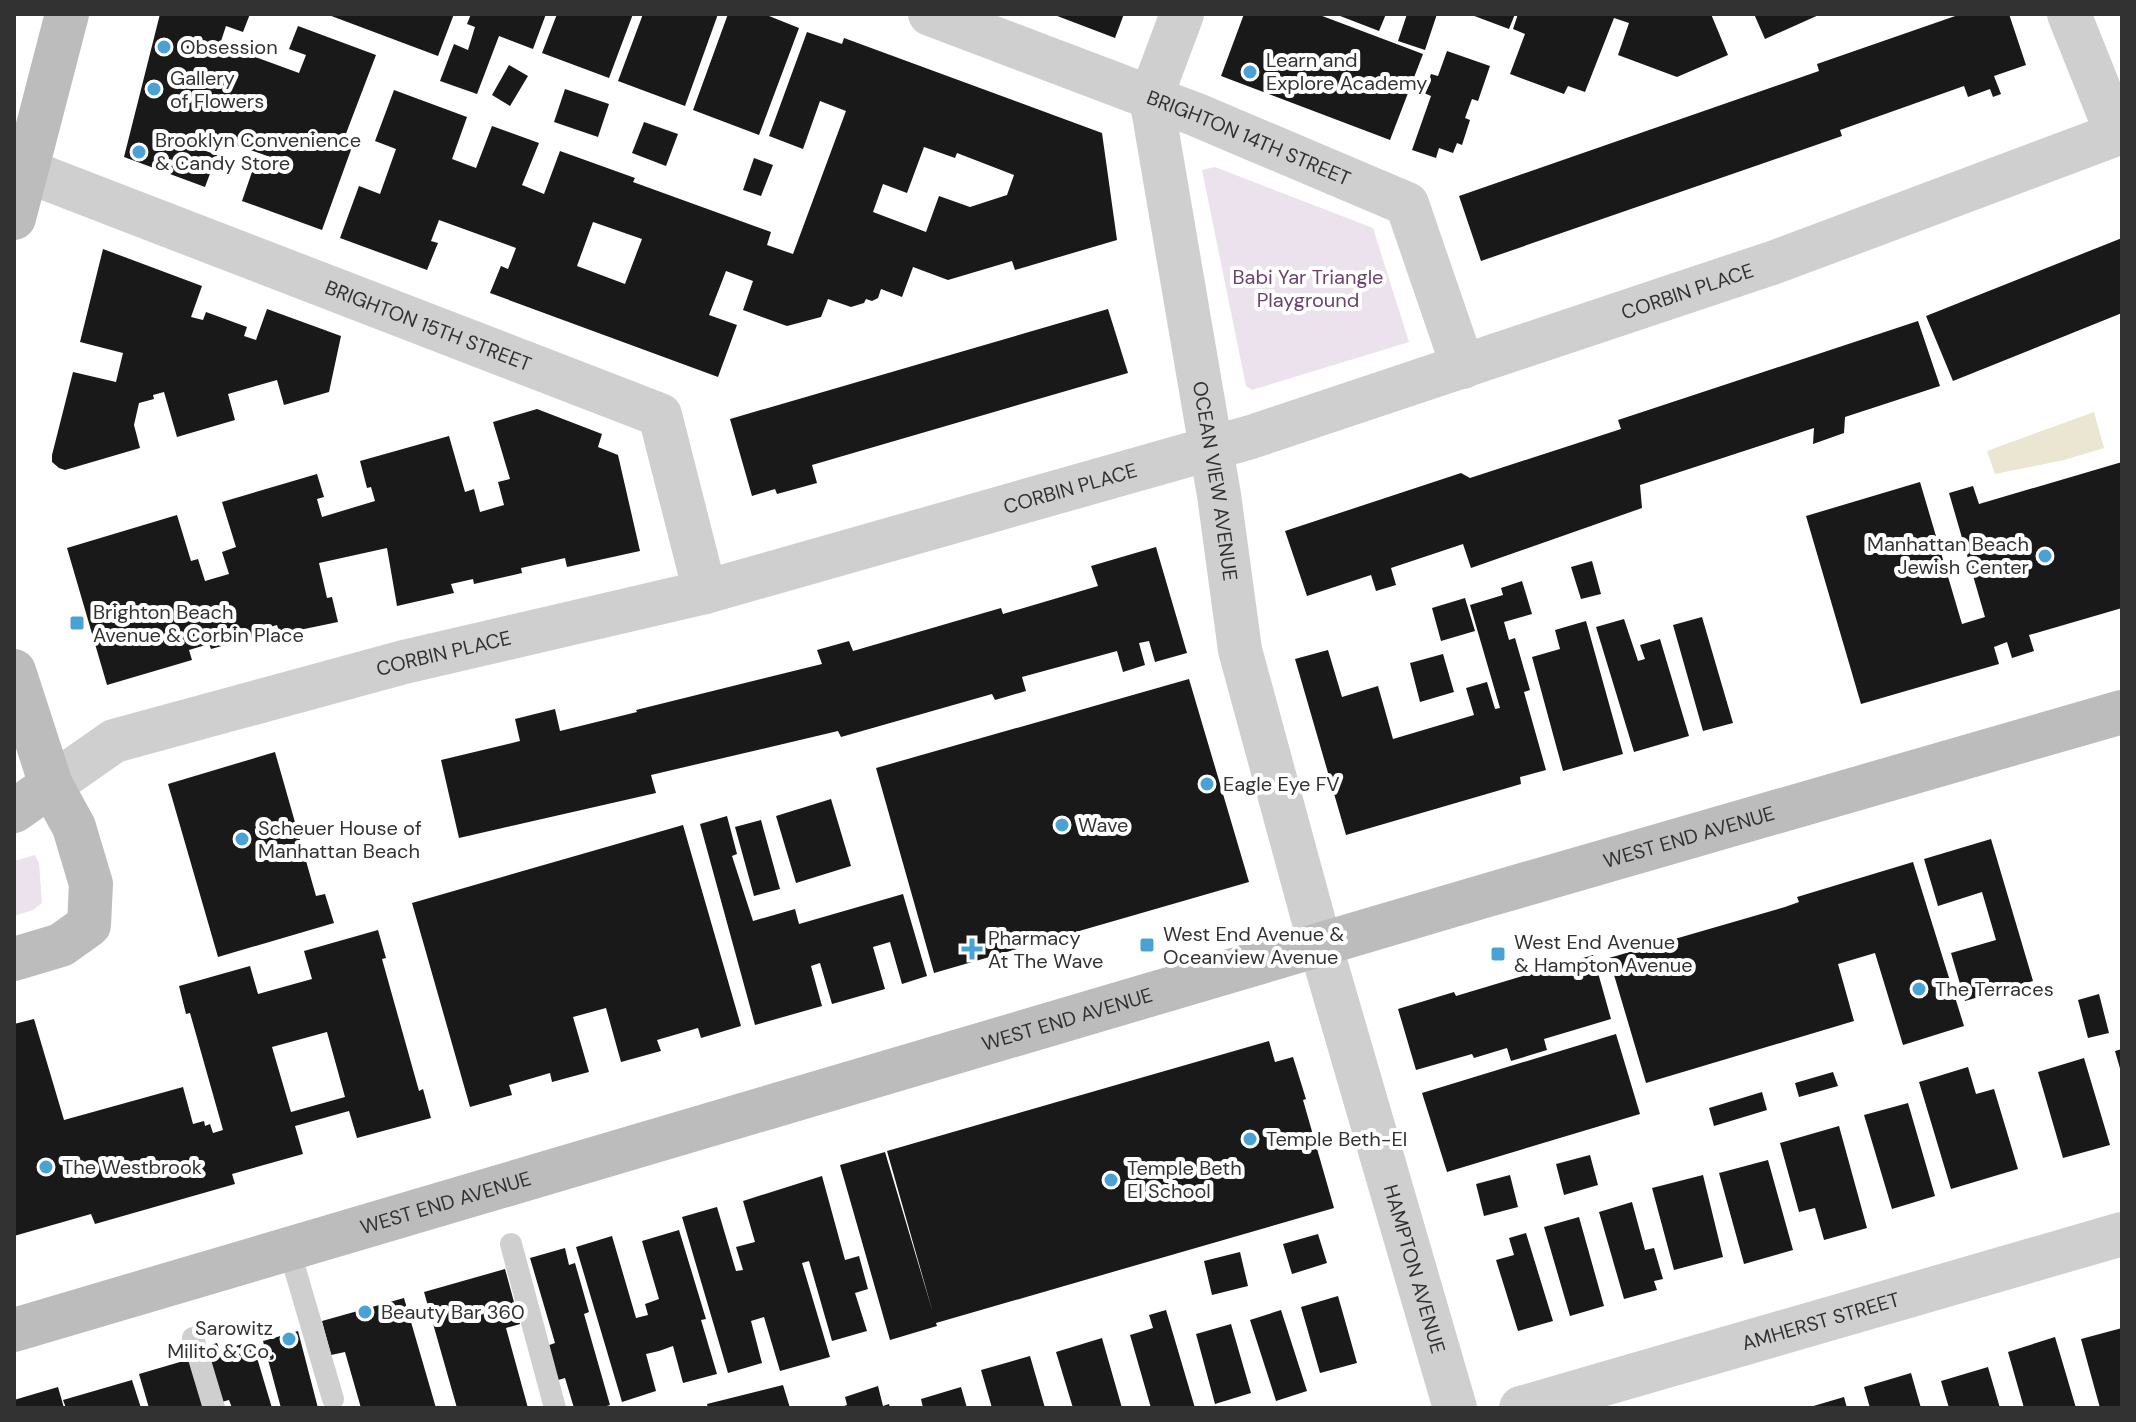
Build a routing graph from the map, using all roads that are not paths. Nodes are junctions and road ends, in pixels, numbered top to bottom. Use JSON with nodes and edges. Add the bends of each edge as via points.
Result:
{"nodes":[{"id":1,"x":67,"y":14,"type":"edge"},
{"id":2,"x":930,"y":14,"type":"edge"},
{"id":3,"x":1182,"y":14,"type":"edge"},
{"id":4,"x":2069,"y":14,"type":"edge"},
{"id":5,"x":1151,"y":97,"type":"junction"},
{"id":6,"x":2119,"y":133,"type":"edge"},
{"id":7,"x":27,"y":171,"type":"junction"},
{"id":8,"x":14,"y":218,"type":"edge"},
{"id":9,"x":1463,"y":367,"type":"junction"},
{"id":10,"x":1211,"y":449,"type":"junction"},
{"id":11,"x":705,"y":592,"type":"junction"},
{"id":12,"x":14,"y":671,"type":"edge"},
{"id":13,"x":2122,"y":712,"type":"edge"},
{"id":14,"x":51,"y":785,"type":"junction"},
{"id":15,"x":14,"y":811,"type":"edge"},
{"id":16,"x":1320,"y":944,"type":"junction"},
{"id":17,"x":14,"y":959,"type":"edge"},
{"id":18,"x":2122,"y":1234,"type":"edge"},
{"id":19,"x":511,"y":1244,"type":"dead end"},
{"id":20,"x":289,"y":1249,"type":"junction"},
{"id":21,"x":14,"y":1330,"type":"edge"},
{"id":22,"x":193,"y":1338,"type":"dead end"},
{"id":23,"x":333,"y":1399,"type":"dead end"},
{"id":24,"x":214,"y":1408,"type":"edge"},
{"id":25,"x":555,"y":1408,"type":"edge"},
{"id":26,"x":1455,"y":1408,"type":"edge"},
{"id":27,"x":1521,"y":1408,"type":"edge"}],
"edges":[{"from":1,"to":7,"type":"main road"},
{"from":2,"to":5,"type":"street","name":"BRIGHTON 14TH STREET"},
{"from":3,"to":5,"type":"street"},
{"from":4,"to":6,"type":"street"},
{"from":5,"to":9,"type":"street","name":"BRIGHTON 14TH STREET","via":[[1407,204]]},
{"from":5,"to":10,"type":"street","name":"OCEAN VIEW AVENUE"},
{"from":6,"to":9,"type":"street","name":"CORBIN PLACE","via":[[1775,262]]},
{"from":7,"to":8,"type":"main road"},
{"from":7,"to":11,"type":"street","name":"BRIGHTON 15TH STREET","via":[[660,415]]},
{"from":9,"to":10,"type":"street","name":"CORBIN PLACE"},
{"from":10,"to":11,"type":"street","name":"CORBIN PLACE"},
{"from":10,"to":16,"type":"street","name":"OCEAN VIEW AVENUE","via":[[1240,650]]},
{"from":11,"to":14,"type":"street","name":"CORBIN PLACE","via":[[404,662],[114,741]]},
{"from":12,"to":14,"type":"main road"},
{"from":13,"to":16,"type":"main road","name":"WEST END AVENUE"},
{"from":14,"to":15,"type":"main road","name":"CORBIN PLACE"},
{"from":14,"to":17,"type":"main road","via":[[74,827],[91,884],[89,925],[61,945]]},
{"from":16,"to":20,"type":"main road","name":"WEST END AVENUE"},
{"from":16,"to":26,"type":"street","name":"HAMPTON AVENUE"},
{"from":18,"to":27,"type":"street","name":"AMHERST STREET"},
{"from":19,"to":25,"type":"lane"},
{"from":20,"to":21,"type":"main road","name":"WEST END AVENUE"},
{"from":20,"to":23,"type":"lane"},
{"from":22,"to":24,"type":"lane"}]}
